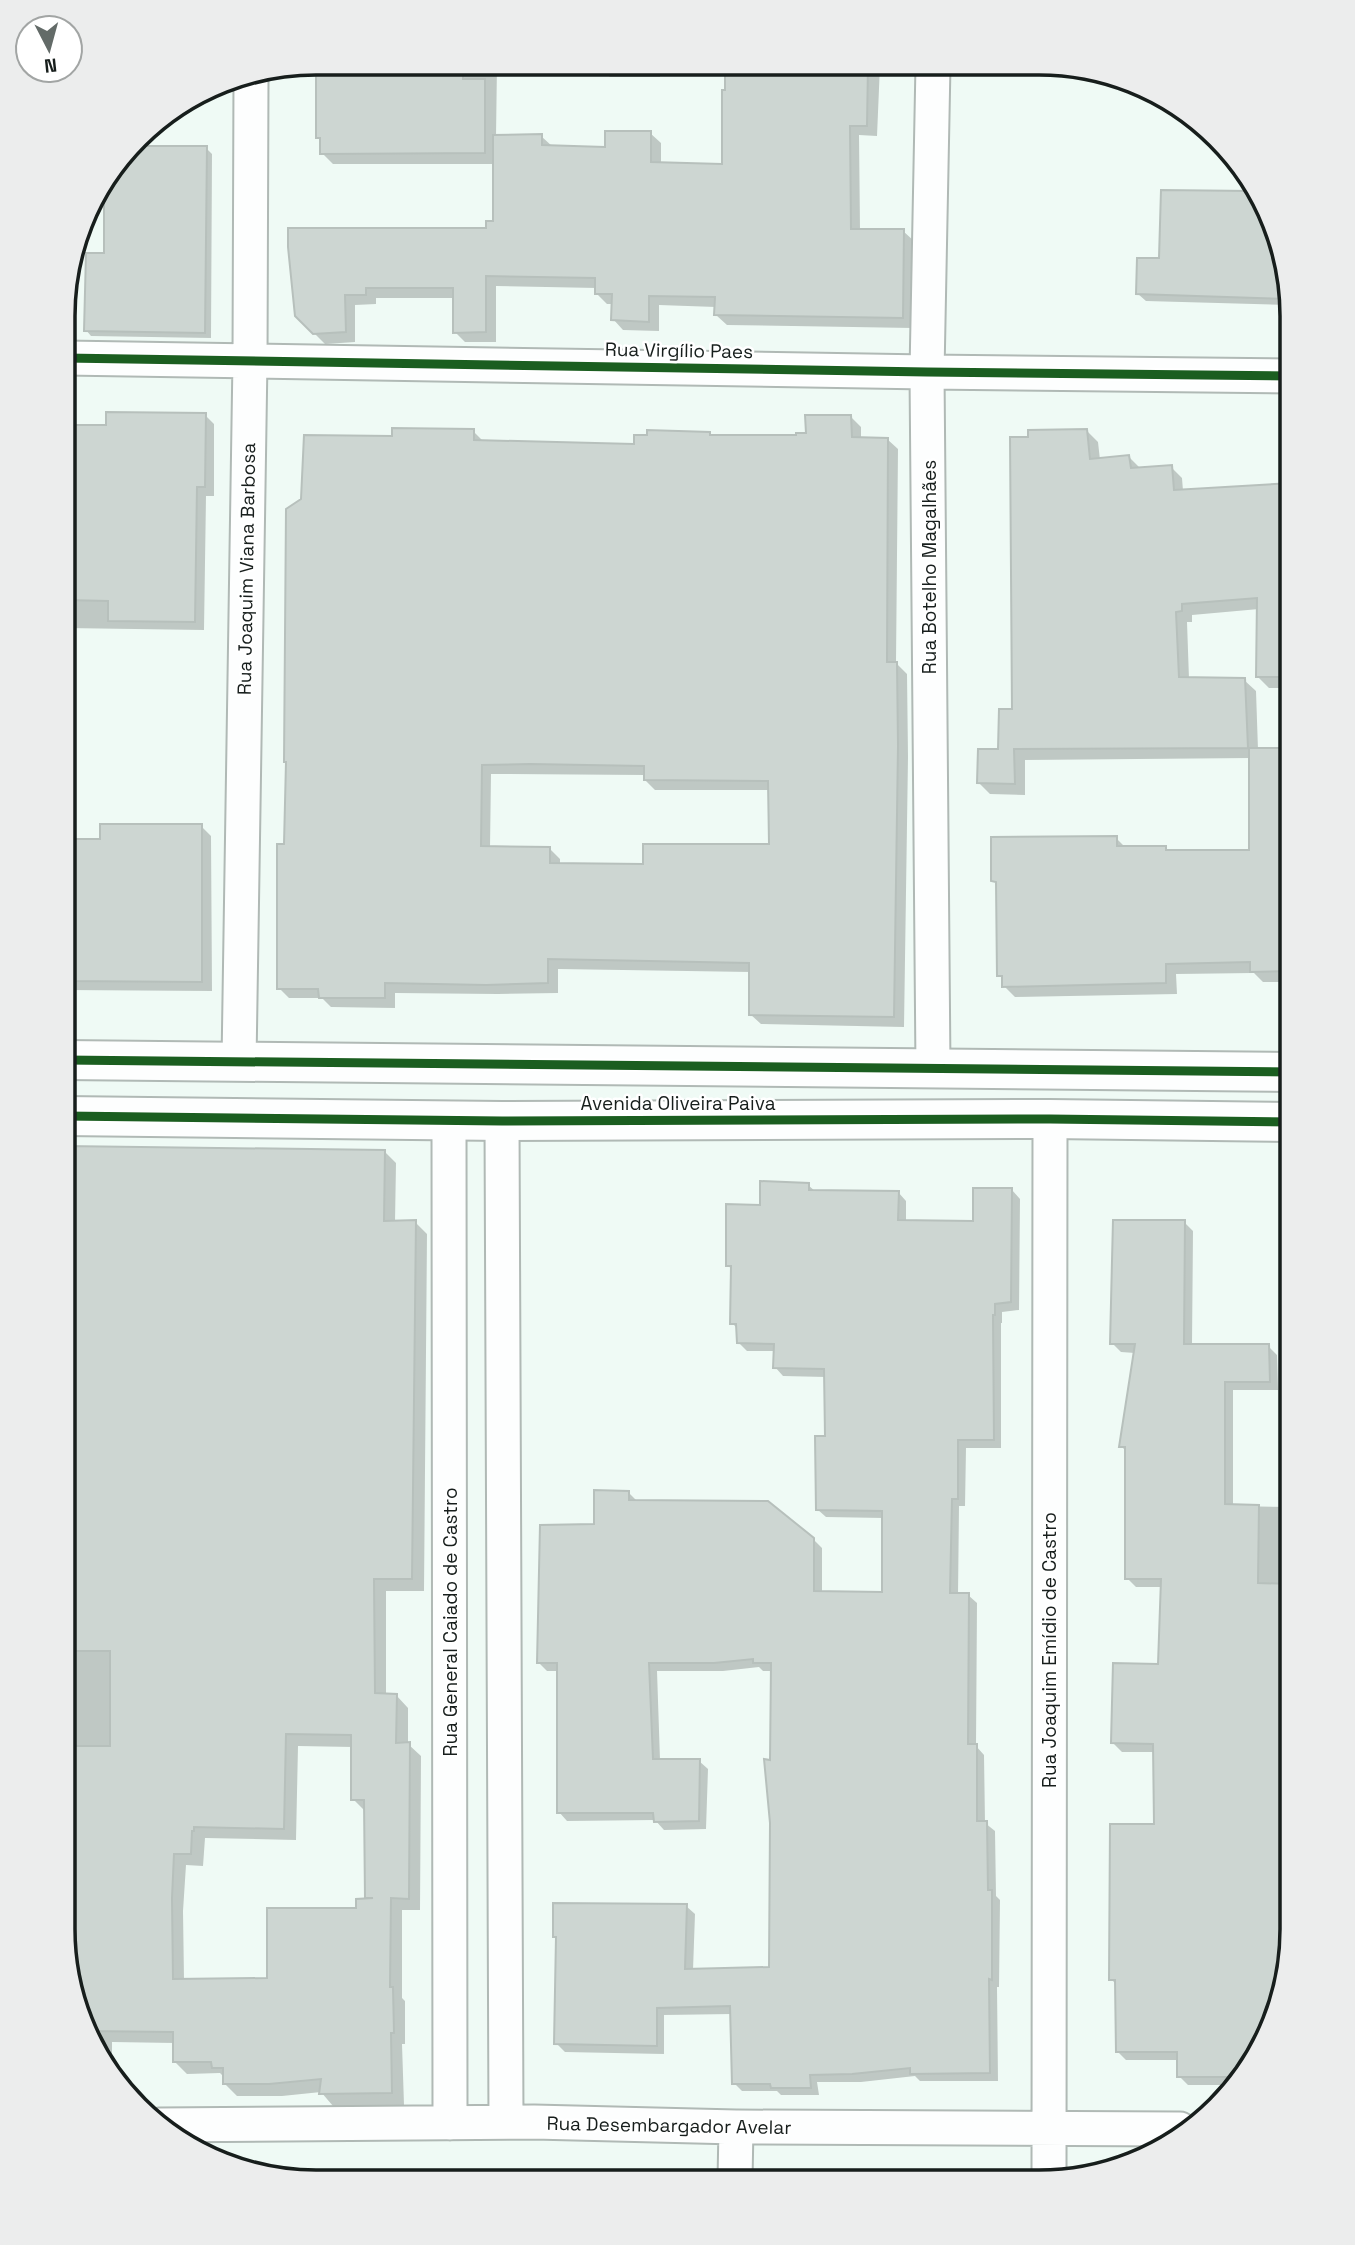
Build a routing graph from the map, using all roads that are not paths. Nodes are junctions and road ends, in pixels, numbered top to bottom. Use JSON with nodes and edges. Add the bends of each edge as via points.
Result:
{"nodes":[{"id":1,"x":933,"y":75,"type":"edge"},
{"id":2,"x":251,"y":84,"type":"edge"},
{"id":3,"x":75,"y":358,"type":"edge"},
{"id":4,"x":250,"y":360,"type":"junction"},
{"id":5,"x":927,"y":372,"type":"junction"},
{"id":6,"x":1280,"y":376,"type":"edge"},
{"id":7,"x":75,"y":1060,"type":"edge"},
{"id":8,"x":239,"y":1062,"type":"junction"},
{"id":9,"x":933,"y":1069,"type":"junction"},
{"id":10,"x":1280,"y":1072,"type":"edge"},
{"id":11,"x":75,"y":1116,"type":"edge"},
{"id":12,"x":1050,"y":1119,"type":"junction"},
{"id":13,"x":449,"y":1120,"type":"junction"},
{"id":14,"x":502,"y":1121,"type":"junction"},
{"id":15,"x":1280,"y":1122,"type":"edge"},
{"id":16,"x":506,"y":2122,"type":"junction"},
{"id":17,"x":450,"y":2123,"type":"junction"},
{"id":18,"x":736,"y":2127,"type":"junction"},
{"id":19,"x":1050,"y":2129,"type":"junction"},
{"id":20,"x":1172,"y":2129,"type":"edge"},
{"id":21,"x":197,"y":2135,"type":"edge"},
{"id":22,"x":1049,"y":2169,"type":"edge"},
{"id":23,"x":735,"y":2170,"type":"edge"}],
"edges":[{"from":1,"to":5,"type":"street","name":"Rua Botelho Magalhães"},
{"from":2,"to":4,"type":"street","name":"Rua Joaquim Viana Barbosa"},
{"from":3,"to":4,"type":"street","name":"Rua Virgílio Paes"},
{"from":4,"to":5,"type":"street","name":"Rua Virgílio Paes"},
{"from":4,"to":8,"type":"street","name":"Rua Joaquim Viana Barbosa"},
{"from":5,"to":6,"type":"street","name":"Rua Virgílio Paes"},
{"from":5,"to":9,"type":"street","name":"Rua Botelho Magalhães"},
{"from":7,"to":8,"type":"main road","name":"Avenida Oliveira Paiva"},
{"from":8,"to":9,"type":"main road","name":"Avenida Oliveira Paiva"},
{"from":9,"to":10,"type":"main road","name":"Avenida Oliveira Paiva"},
{"from":11,"to":13,"type":"main road","name":"Avenida Oliveira Paiva"},
{"from":12,"to":14,"type":"main road","name":"Avenida Oliveira Paiva"},
{"from":12,"to":15,"type":"main road","name":"Avenida Oliveira Paiva"},
{"from":12,"to":19,"type":"street","name":"Rua Joaquim Emídio de Castro"},
{"from":13,"to":14,"type":"main road","name":"Avenida Oliveira Paiva"},
{"from":13,"to":17,"type":"street","name":"Rua General Caiado de Castro"},
{"from":14,"to":16,"type":"street"},
{"from":16,"to":17,"type":"street","name":"Rua Desembargador Avelar"},
{"from":16,"to":18,"type":"street","name":"Rua Desembargador Avelar"},
{"from":17,"to":21,"type":"street","name":"Rua Desembargador Avelar"},
{"from":18,"to":19,"type":"street","name":"Rua Desembargador Avelar"},
{"from":18,"to":23,"type":"street"},
{"from":19,"to":20,"type":"street","name":"Rua Desembargador Avelar"},
{"from":19,"to":22,"type":"street","name":"Rua Joaquim Emídio de Castro"}]}
